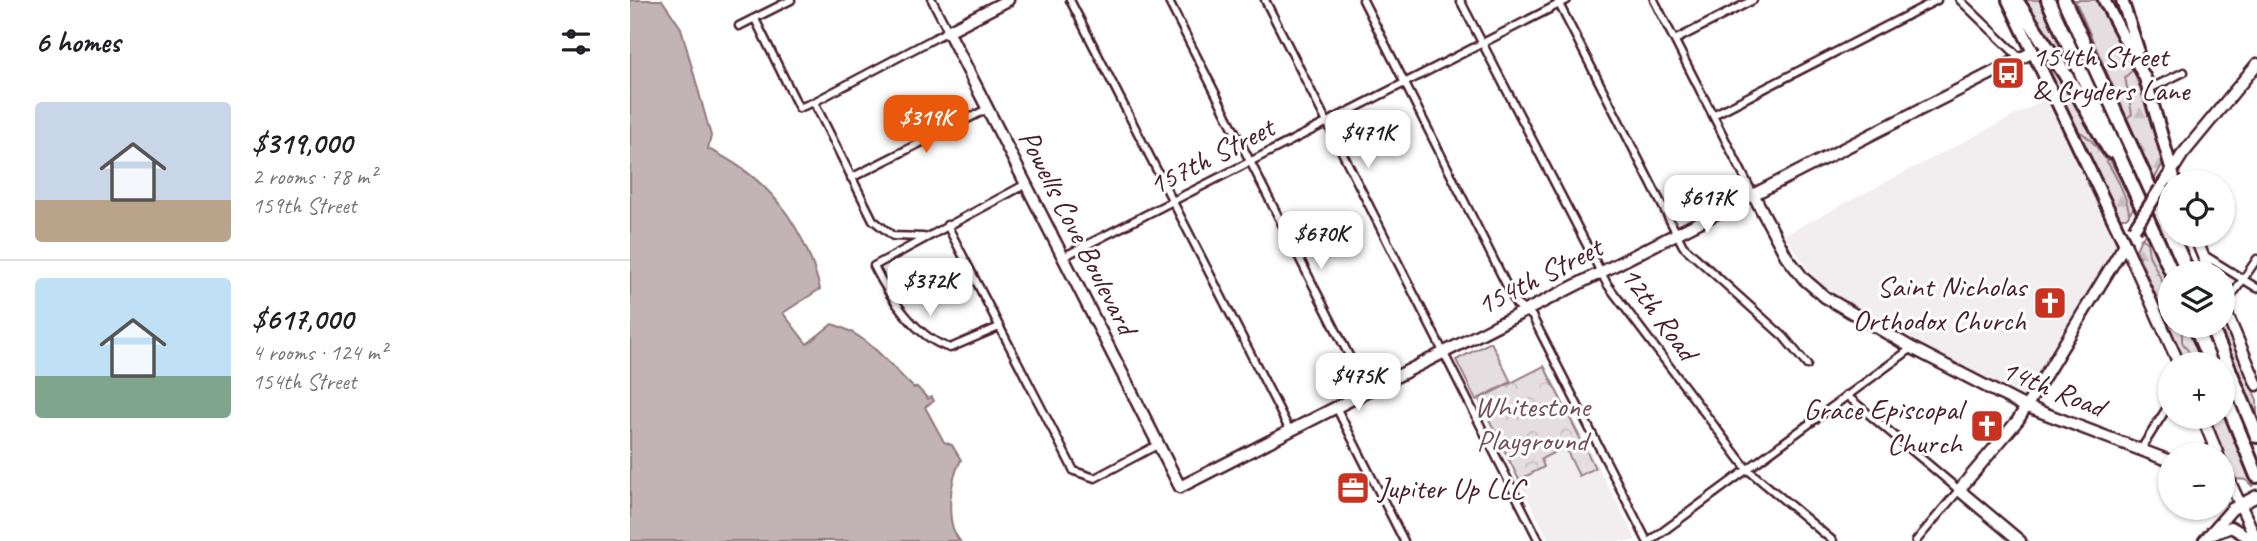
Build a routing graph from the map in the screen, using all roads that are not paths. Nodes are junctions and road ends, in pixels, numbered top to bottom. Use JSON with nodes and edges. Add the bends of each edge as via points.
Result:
{"nodes":[{"id":1,"x":791,"y":0,"type":"edge"},
{"id":2,"x":932,"y":0,"type":"edge"},
{"id":3,"x":1008,"y":0,"type":"edge"},
{"id":4,"x":1070,"y":0,"type":"edge"},
{"id":5,"x":1168,"y":0,"type":"edge"},
{"id":6,"x":1265,"y":0,"type":"edge"},
{"id":7,"x":1363,"y":0,"type":"edge"},
{"id":8,"x":1460,"y":0,"type":"edge"},
{"id":9,"x":1567,"y":0,"type":"edge"},
{"id":10,"x":1654,"y":0,"type":"edge"},
{"id":11,"x":1753,"y":0,"type":"edge"},
{"id":12,"x":1937,"y":0,"type":"edge"},
{"id":13,"x":1960,"y":0,"type":"edge"},
{"id":14,"x":2008,"y":0,"type":"edge"},
{"id":15,"x":2016,"y":0,"type":"edge"},
{"id":16,"x":2048,"y":0,"type":"edge"},
{"id":17,"x":2066,"y":0,"type":"edge"},
{"id":18,"x":2104,"y":0,"type":"edge"},
{"id":19,"x":2122,"y":0,"type":"edge"},
{"id":20,"x":1558,"y":2,"type":"edge"},
{"id":21,"x":755,"y":19,"type":"junction"},
{"id":22,"x":739,"y":26,"type":"dead end"},
{"id":23,"x":948,"y":31,"type":"junction"},
{"id":24,"x":1675,"y":40,"type":"junction"},
{"id":25,"x":1482,"y":43,"type":"junction"},
{"id":26,"x":2033,"y":51,"type":"junction"},
{"id":27,"x":2020,"y":58,"type":"junction"},
{"id":28,"x":2257,"y":64,"type":"edge"},
{"id":29,"x":2184,"y":72,"type":"dead end"},
{"id":30,"x":1405,"y":82,"type":"junction"},
{"id":31,"x":2149,"y":89,"type":"junction"},
{"id":32,"x":814,"y":102,"type":"junction"},
{"id":33,"x":987,"y":108,"type":"junction"},
{"id":34,"x":1713,"y":114,"type":"junction"},
{"id":35,"x":1328,"y":122,"type":"junction"},
{"id":36,"x":1251,"y":163,"type":"junction"},
{"id":37,"x":2172,"y":170,"type":"edge"},
{"id":38,"x":2177,"y":170,"type":"edge"},
{"id":39,"x":851,"y":178,"type":"junction"},
{"id":40,"x":1026,"y":184,"type":"junction"},
{"id":41,"x":2158,"y":193,"type":"edge"},
{"id":42,"x":1753,"y":194,"type":"junction"},
{"id":43,"x":1173,"y":201,"type":"junction"},
{"id":44,"x":2158,"y":204,"type":"edge"},
{"id":45,"x":947,"y":225,"type":"junction"},
{"id":46,"x":2153,"y":228,"type":"junction"},
{"id":47,"x":1676,"y":233,"type":"junction"},
{"id":48,"x":925,"y":237,"type":"junction"},
{"id":49,"x":2125,"y":244,"type":"junction"},
{"id":50,"x":2199,"y":247,"type":"edge"},
{"id":51,"x":2202,"y":254,"type":"junction"},
{"id":52,"x":1063,"y":257,"type":"junction"},
{"id":53,"x":2257,"y":258,"type":"edge"},
{"id":54,"x":2167,"y":261,"type":"edge"},
{"id":55,"x":2205,"y":261,"type":"edge"},
{"id":56,"x":1600,"y":272,"type":"junction"},
{"id":57,"x":2242,"y":279,"type":"junction"},
{"id":58,"x":2257,"y":288,"type":"edge"},
{"id":59,"x":2235,"y":289,"type":"edge"},
{"id":60,"x":1525,"y":310,"type":"junction"},
{"id":61,"x":999,"y":327,"type":"junction"},
{"id":62,"x":2235,"y":333,"type":"edge"},
{"id":63,"x":2216,"y":338,"type":"edge"},
{"id":64,"x":1912,"y":348,"type":"junction"},
{"id":65,"x":1442,"y":352,"type":"junction"},
{"id":66,"x":2174,"y":352,"type":"edge"},
{"id":67,"x":1807,"y":365,"type":"dead end"},
{"id":68,"x":2257,"y":385,"type":"edge"},
{"id":69,"x":1367,"y":391,"type":"junction"},
{"id":70,"x":1846,"y":396,"type":"junction"},
{"id":71,"x":1336,"y":407,"type":"junction"},
{"id":72,"x":2027,"y":407,"type":"junction"},
{"id":73,"x":2158,"y":422,"type":"edge"},
{"id":74,"x":2235,"y":422,"type":"edge"},
{"id":75,"x":1290,"y":430,"type":"junction"},
{"id":76,"x":2257,"y":436,"type":"edge"},
{"id":77,"x":1158,"y":444,"type":"junction"},
{"id":78,"x":2141,"y":449,"type":"junction"},
{"id":79,"x":2158,"y":456,"type":"edge"},
{"id":80,"x":1747,"y":469,"type":"junction"},
{"id":81,"x":2257,"y":476,"type":"edge"},
{"id":82,"x":1180,"y":487,"type":"joint"},
{"id":83,"x":1959,"y":490,"type":"junction"},
{"id":84,"x":2235,"y":497,"type":"edge"},
{"id":85,"x":2255,"y":497,"type":"edge"},
{"id":86,"x":2239,"y":504,"type":"junction"},
{"id":87,"x":2207,"y":538,"type":"edge"},
{"id":88,"x":1404,"y":541,"type":"edge"},
{"id":89,"x":1539,"y":541,"type":"edge"},
{"id":90,"x":1649,"y":541,"type":"edge"},
{"id":91,"x":1833,"y":541,"type":"edge"},
{"id":92,"x":1916,"y":541,"type":"edge"},
{"id":93,"x":2020,"y":541,"type":"edge"},
{"id":94,"x":2256,"y":541,"type":"edge"}],
"edges":[{"from":1,"to":21,"type":"street"},
{"from":2,"to":23,"type":"street","name":"Powells Cove Boulevard"},
{"from":3,"to":23,"type":"street"},
{"from":4,"to":43,"type":"street"},
{"from":5,"to":36,"type":"street"},
{"from":6,"to":35,"type":"street"},
{"from":7,"to":30,"type":"street"},
{"from":8,"to":25,"type":"street","name":"12th Road"},
{"from":9,"to":20,"type":"street","name":"157th Street"},
{"from":10,"to":24,"type":"street"},
{"from":11,"to":24,"type":"street"},
{"from":12,"to":34,"type":"street"},
{"from":13,"to":27,"type":"street"},
{"from":14,"to":26,"type":"main road"},
{"from":15,"to":46,"type":"highway","via":[[2080,98]]},
{"from":16,"to":46,"type":"highway"},
{"from":17,"to":44,"type":"highway"},
{"from":18,"to":31,"type":"main road"},
{"from":19,"to":31,"type":"main road"},
{"from":20,"to":25,"type":"street","name":"157th Street"},
{"from":20,"to":47,"type":"street"},
{"from":21,"to":22,"type":"street"},
{"from":21,"to":32,"type":"street","via":[[799,108]]},
{"from":23,"to":32,"type":"street"},
{"from":23,"to":33,"type":"street","name":"Powells Cove Boulevard"},
{"from":24,"to":34,"type":"street"},
{"from":25,"to":30,"type":"street","name":"157th Street"},
{"from":25,"to":56,"type":"street","name":"12th Road"},
{"from":26,"to":27,"type":"street","name":"154th Street"},
{"from":26,"to":49,"type":"main road"},
{"from":27,"to":42,"type":"street","name":"154th Street"},
{"from":28,"to":38,"type":"street","via":[[2182,155]]},
{"from":29,"to":31,"type":"street"},
{"from":30,"to":35,"type":"street","name":"157th Street"},
{"from":30,"to":60,"type":"street","via":[[1517,305]]},
{"from":31,"to":37,"type":"main road"},
{"from":32,"to":39,"type":"street"},
{"from":33,"to":39,"type":"street"},
{"from":33,"to":40,"type":"street","name":"Powells Cove Boulevard"},
{"from":34,"to":42,"type":"street"},
{"from":35,"to":36,"type":"street","name":"157th Street"},
{"from":35,"to":65,"type":"street"},
{"from":36,"to":43,"type":"street","name":"157th Street"},
{"from":36,"to":69,"type":"street"},
{"from":39,"to":48,"type":"street","via":[[881,230],[893,236]]},
{"from":40,"to":45,"type":"street"},
{"from":40,"to":52,"type":"street","name":"Powells Cove Boulevard"},
{"from":41,"to":49,"type":"main road","bridge":true},
{"from":42,"to":47,"type":"street","name":"154th Street"},
{"from":42,"to":64,"type":"street","name":"14th Road","via":[[1786,256],[1814,289]]},
{"from":43,"to":52,"type":"street","name":"157th Street"},
{"from":43,"to":75,"type":"street"},
{"from":45,"to":48,"type":"street"},
{"from":45,"to":61,"type":"street"},
{"from":46,"to":54,"type":"highway"},
{"from":47,"to":56,"type":"street","name":"154th Street"},
{"from":47,"to":67,"type":"street","via":[[1683,246],[1784,337]]},
{"from":48,"to":61,"type":"street","via":[[874,266],[889,296],[938,344],[950,348]]},
{"from":49,"to":66,"type":"street"},
{"from":49,"to":72,"type":"street"},
{"from":50,"to":51,"type":"street"},
{"from":51,"to":55,"type":"street"},
{"from":51,"to":57,"type":"street"},
{"from":52,"to":77,"type":"street","name":"Powells Cove Boulevard"},
{"from":53,"to":57,"type":"street"},
{"from":56,"to":60,"type":"street","name":"154th Street"},
{"from":56,"to":80,"type":"street","name":"12th Road"},
{"from":57,"to":58,"type":"street"},
{"from":57,"to":59,"type":"street"},
{"from":60,"to":65,"type":"street","name":"154th Street"},
{"from":60,"to":90,"type":"street"},
{"from":61,"to":77,"type":"street","via":[[1074,471],[1095,478]]},
{"from":62,"to":68,"type":"street"},
{"from":63,"to":76,"type":"highway"},
{"from":64,"to":70,"type":"street"},
{"from":64,"to":72,"type":"street","name":"14th Road"},
{"from":65,"to":69,"type":"street","name":"154th Street"},
{"from":65,"to":89,"type":"street"},
{"from":69,"to":71,"type":"street","name":"154th Street"},
{"from":70,"to":80,"type":"street"},
{"from":70,"to":83,"type":"street"},
{"from":71,"to":75,"type":"street","name":"154th Street"},
{"from":71,"to":88,"type":"street"},
{"from":72,"to":78,"type":"street","name":"14th Road"},
{"from":72,"to":83,"type":"street"},
{"from":73,"to":78,"type":"street"},
{"from":74,"to":81,"type":"highway"},
{"from":75,"to":82,"type":"street","name":"154th Street"},
{"from":77,"to":82,"type":"street","name":"Powells Cove Boulevard"},
{"from":78,"to":79,"type":"street","name":"14th Road"},
{"from":80,"to":90,"type":"street"},
{"from":80,"to":91,"type":"street","name":"12th Road"},
{"from":83,"to":92,"type":"street"},
{"from":83,"to":93,"type":"street"},
{"from":84,"to":86,"type":"street"},
{"from":85,"to":86,"type":"street"},
{"from":86,"to":87,"type":"street"},
{"from":86,"to":94,"type":"street"},
{"from":87,"to":94,"type":"street","via":[[2231,527]]}]}
